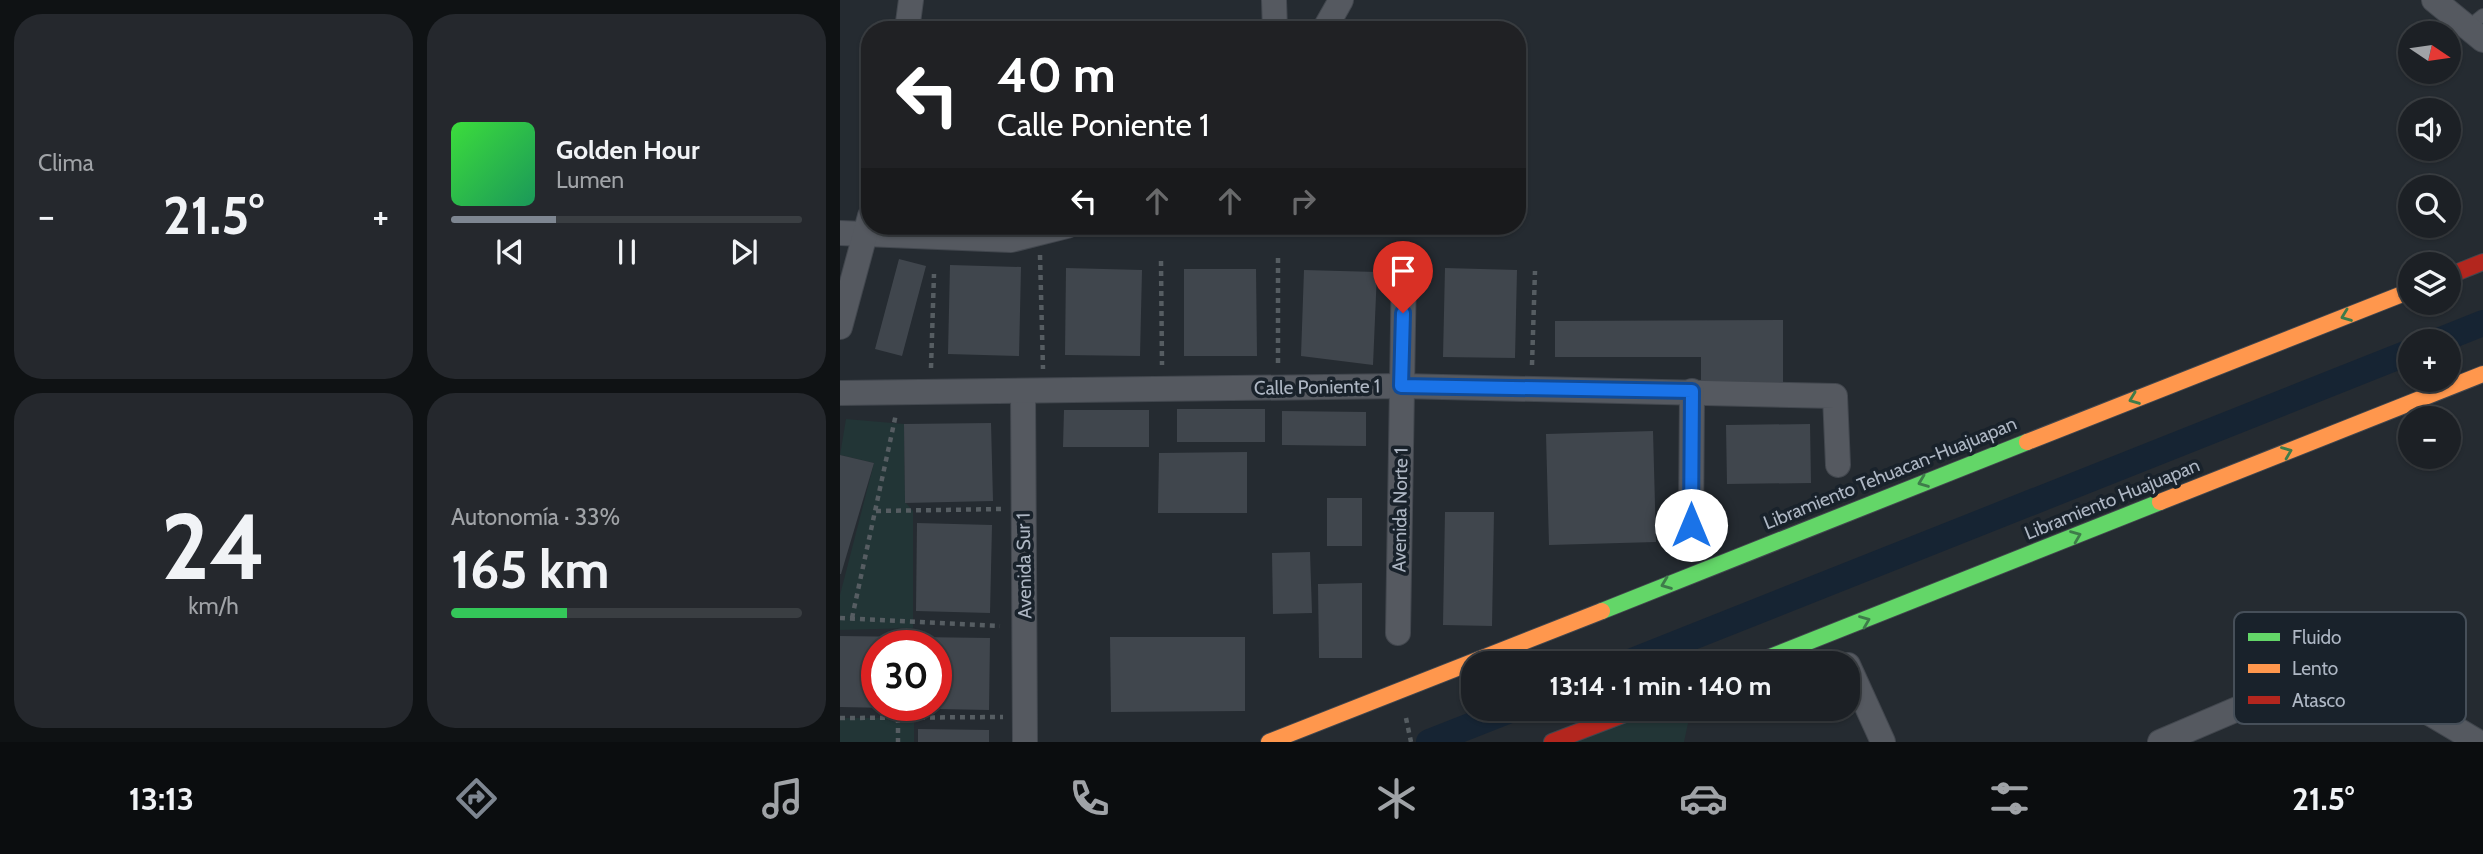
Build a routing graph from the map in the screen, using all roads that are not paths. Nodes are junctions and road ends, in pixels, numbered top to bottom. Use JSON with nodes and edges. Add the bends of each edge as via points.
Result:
{"nodes":[{"id":1,"x":911,"y":0,"type":"edge"},
{"id":2,"x":1274,"y":0,"type":"edge"},
{"id":3,"x":1341,"y":0,"type":"edge"},
{"id":4,"x":2434,"y":0,"type":"edge"},
{"id":5,"x":908,"y":21,"type":"edge"},
{"id":6,"x":1275,"y":21,"type":"edge"},
{"id":7,"x":1329,"y":21,"type":"edge"},
{"id":8,"x":2478,"y":27,"type":"edge"},
{"id":9,"x":861,"y":226,"type":"edge"},
{"id":10,"x":840,"y":233,"type":"edge"},
{"id":11,"x":864,"y":235,"type":"edge"},
{"id":12,"x":967,"y":235,"type":"edge"},
{"id":13,"x":1035,"y":235,"type":"edge"},
{"id":14,"x":2483,"y":262,"type":"edge"},
{"id":15,"x":1404,"y":264,"type":"dead end"},
{"id":16,"x":2461,"y":271,"type":"edge"},
{"id":17,"x":2398,"y":296,"type":"edge"},
{"id":18,"x":840,"y":327,"type":"edge"},
{"id":19,"x":2483,"y":373,"type":"edge"},
{"id":20,"x":1401,"y":386,"type":"junction"},
{"id":21,"x":1034,"y":391,"type":"junction"},
{"id":22,"x":1692,"y":391,"type":"junction"},
{"id":23,"x":840,"y":393,"type":"edge"},
{"id":24,"x":1838,"y":465,"type":"dead end"},
{"id":25,"x":1691,"y":525,"type":"dead end"},
{"id":26,"x":1398,"y":633,"type":"dead end"},
{"id":27,"x":1834,"y":633,"type":"junction"},
{"id":28,"x":1787,"y":651,"type":"edge"},
{"id":29,"x":1842,"y":651,"type":"edge"},
{"id":30,"x":1860,"y":691,"type":"edge"},
{"id":31,"x":2234,"y":718,"type":"edge"},
{"id":32,"x":1607,"y":721,"type":"edge"},
{"id":33,"x":2448,"y":724,"type":"edge"},
{"id":34,"x":1025,"y":730,"type":"edge"},
{"id":35,"x":2199,"y":736,"type":"edge"},
{"id":36,"x":1269,"y":742,"type":"edge"},
{"id":37,"x":1552,"y":742,"type":"edge"},
{"id":38,"x":1883,"y":742,"type":"edge"},
{"id":39,"x":2160,"y":742,"type":"edge"},
{"id":40,"x":2478,"y":742,"type":"edge"}],
"edges":[{"from":1,"to":5,"type":"street"},
{"from":2,"to":6,"type":"street"},
{"from":3,"to":7,"type":"street"},
{"from":4,"to":8,"type":"street"},
{"from":9,"to":10,"type":"street"},
{"from":11,"to":18,"type":"street"},
{"from":12,"to":13,"type":"street","via":[[1012,240]]},
{"from":14,"to":16,"type":"main road"},
{"from":15,"to":20,"type":"street","name":"Avenida Norte 1"},
{"from":17,"to":36,"type":"main road","name":"Libramiento Tehuacan-Huajuapan","one_way":true},
{"from":27,"to":19,"type":"main road","name":"Libramiento Huajuapan","one_way":true},
{"from":20,"to":21,"type":"street","name":"Calle Poniente 1"},
{"from":20,"to":22,"type":"street","name":"Calle Poniente 1"},
{"from":20,"to":26,"type":"street","name":"Avenida Norte 1"},
{"from":21,"to":23,"type":"street","name":"Calle Poniente 1"},
{"from":21,"to":34,"type":"street","name":"Avenida Sur 1","via":[[1023,509]]},
{"from":22,"to":24,"type":"street","name":"Calle Poniente 1","via":[[1835,396]]},
{"from":22,"to":25,"type":"street"},
{"from":27,"to":28,"type":"main road","name":"Libramiento Huajuapan"},
{"from":27,"to":29,"type":"street"},
{"from":30,"to":38,"type":"street"},
{"from":31,"to":35,"type":"street"},
{"from":32,"to":37,"type":"main road"},
{"from":33,"to":40,"type":"street"},
{"from":35,"to":39,"type":"street"}]}
